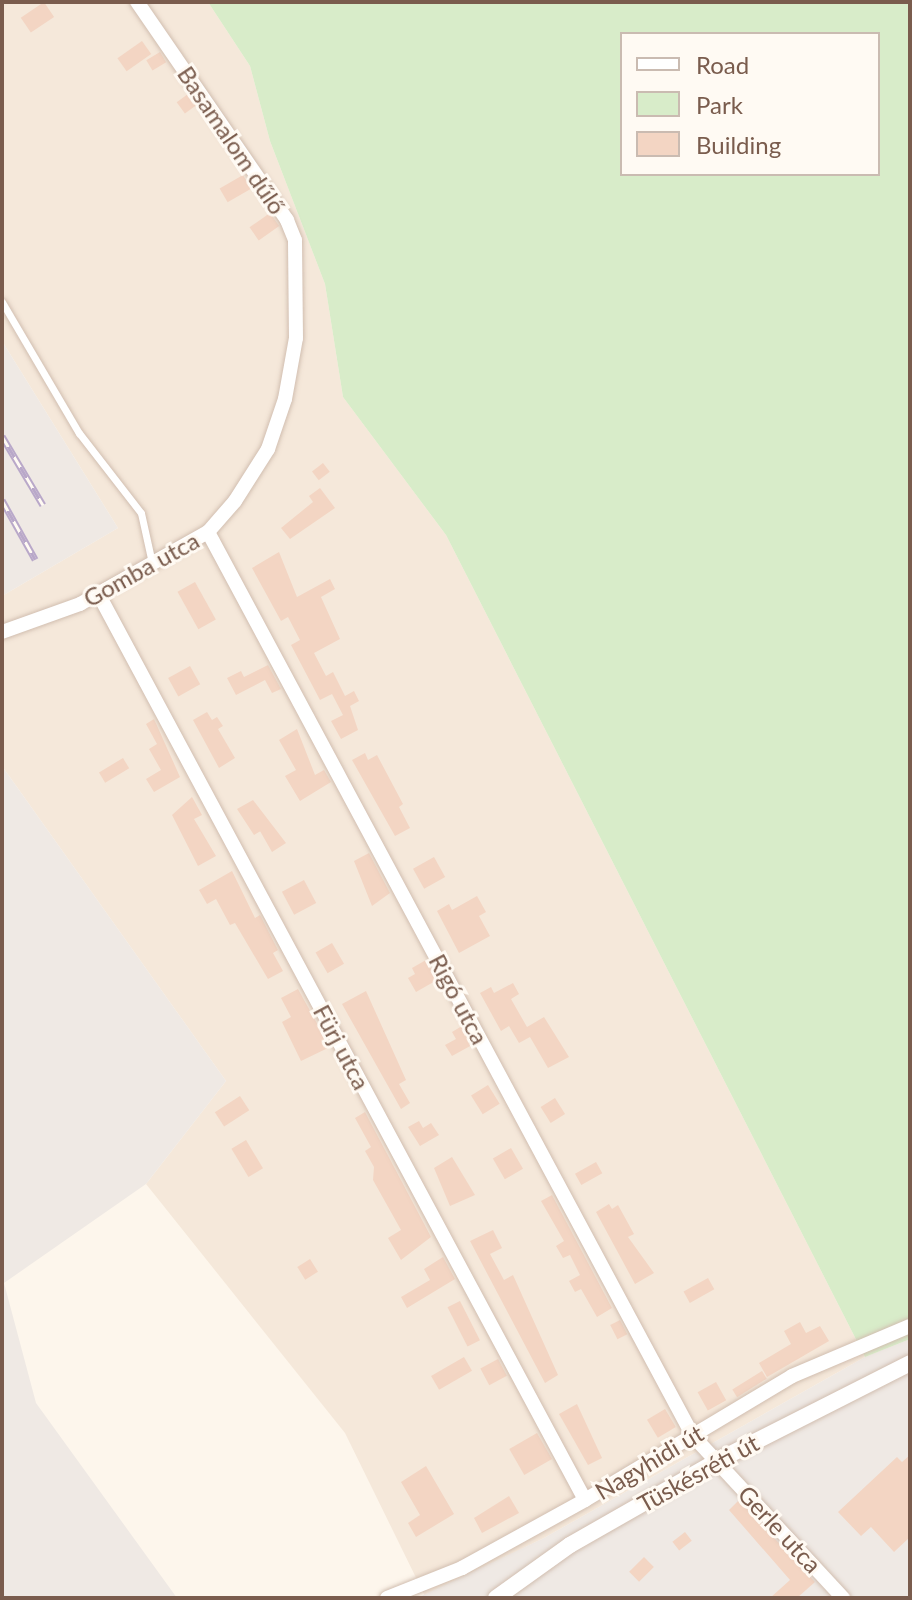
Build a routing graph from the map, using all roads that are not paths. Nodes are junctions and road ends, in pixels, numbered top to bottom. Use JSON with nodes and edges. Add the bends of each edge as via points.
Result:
{"nodes":[{"id":1,"x":137,"y":2,"type":"edge"},
{"id":2,"x":2,"y":302,"type":"edge"},
{"id":3,"x":254,"y":473,"type":"joint"},
{"id":4,"x":208,"y":532,"type":"junction"},
{"id":5,"x":152,"y":565,"type":"junction"},
{"id":6,"x":99,"y":595,"type":"junction"},
{"id":7,"x":2,"y":632,"type":"edge"},
{"id":8,"x":910,"y":1326,"type":"edge"},
{"id":9,"x":910,"y":1363,"type":"edge"},
{"id":10,"x":693,"y":1436,"type":"junction"},
{"id":11,"x":717,"y":1461,"type":"junction"},
{"id":12,"x":585,"y":1500,"type":"junction"},
{"id":13,"x":387,"y":1598,"type":"edge"},
{"id":14,"x":496,"y":1598,"type":"edge"},
{"id":15,"x":843,"y":1598,"type":"edge"}],
"edges":[{"from":1,"to":3,"type":"street","name":"Basamalom dűlő","via":[[287,220],[295,240],[296,338],[279,422]]},
{"from":2,"to":5,"type":"lane","via":[[79,433],[141,513]]},
{"from":3,"to":4,"type":"street","name":"Gomba utca"},
{"from":4,"to":5,"type":"street","name":"Gomba utca"},
{"from":4,"to":10,"type":"street","name":"Rigó utca"},
{"from":5,"to":6,"type":"street","name":"Gomba utca"},
{"from":6,"to":7,"type":"street","name":"Gomba utca"},
{"from":6,"to":12,"type":"street","name":"Fürj utca"},
{"from":8,"to":10,"type":"street","name":"Nagyhidi út","via":[[792,1376]]},
{"from":9,"to":11,"type":"street","name":"Tüskésréti út"},
{"from":10,"to":11,"type":"street","name":"Rigó utca"},
{"from":10,"to":12,"type":"street","name":"Nagyhidi út"},
{"from":11,"to":14,"type":"street","name":"Tüskésréti út","via":[[570,1545]]},
{"from":11,"to":15,"type":"street","name":"Gerle utca"},
{"from":12,"to":13,"type":"street","name":"Nagyhidi út","via":[[462,1568]]}]}
